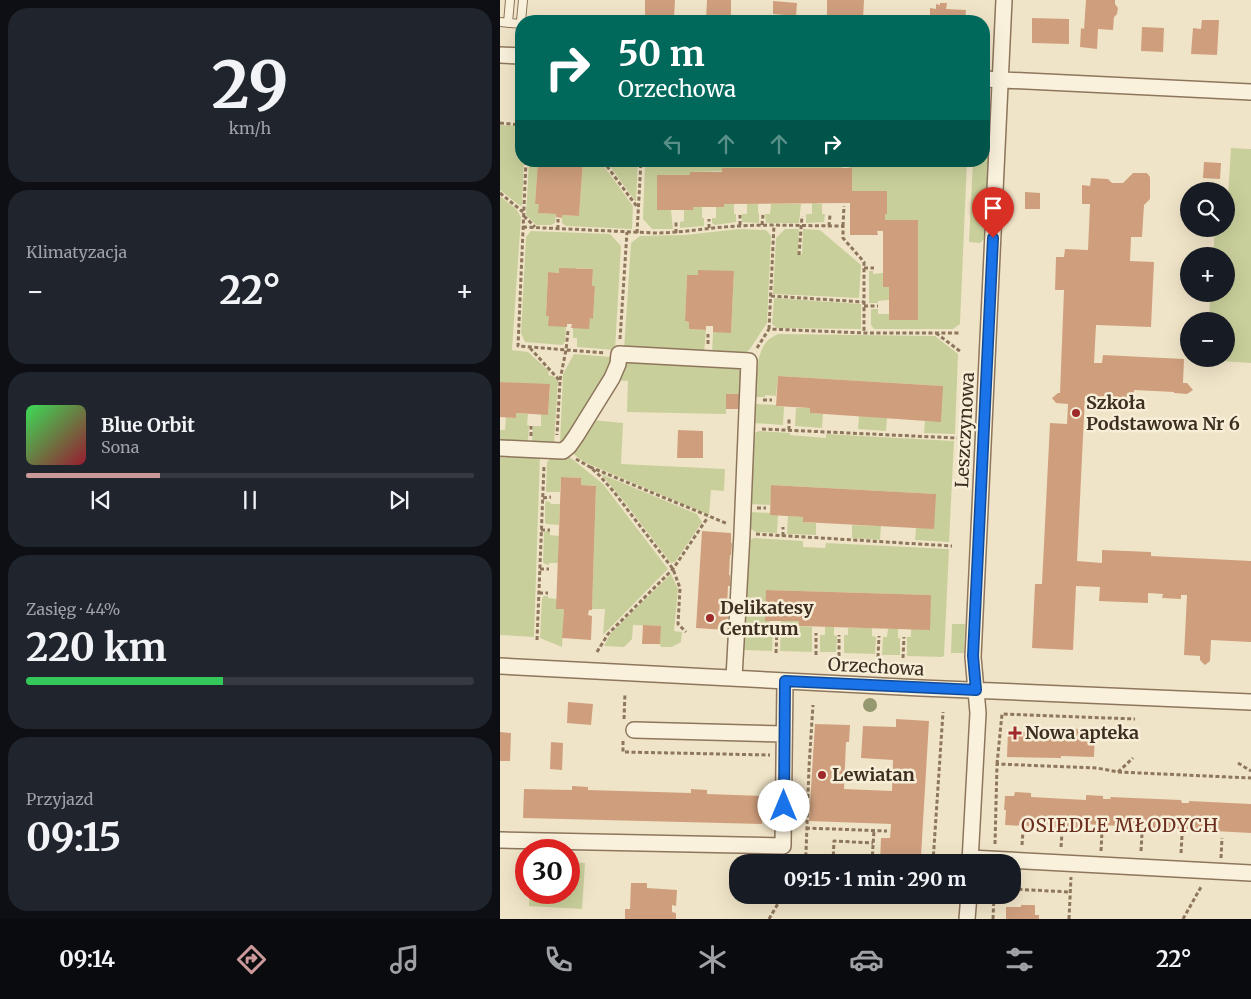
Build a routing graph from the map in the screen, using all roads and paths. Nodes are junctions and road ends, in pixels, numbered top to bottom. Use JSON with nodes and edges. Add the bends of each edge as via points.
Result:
{"nodes":[{"id":1,"x":510,"y":0,"type":"edge"},
{"id":2,"x":523,"y":0,"type":"edge"},
{"id":3,"x":1004,"y":0,"type":"edge"},
{"id":4,"x":522,"y":15,"type":"edge"},
{"id":5,"x":504,"y":22,"type":"edge"},
{"id":6,"x":500,"y":55,"type":"edge"},
{"id":7,"x":515,"y":56,"type":"edge"},
{"id":8,"x":990,"y":79,"type":"edge"},
{"id":9,"x":1000,"y":80,"type":"junction"},
{"id":10,"x":1251,"y":92,"type":"edge"},
{"id":11,"x":500,"y":123,"type":"edge"},
{"id":12,"x":515,"y":124,"type":"edge"},
{"id":13,"x":526,"y":167,"type":"edge"},
{"id":14,"x":608,"y":167,"type":"edge"},
{"id":15,"x":641,"y":167,"type":"edge"},
{"id":16,"x":500,"y":193,"type":"edge"},
{"id":17,"x":844,"y":206,"type":"dead end"},
{"id":18,"x":639,"y":208,"type":"junction"},
{"id":19,"x":523,"y":214,"type":"junction"},
{"id":20,"x":740,"y":215,"type":"dead end"},
{"id":21,"x":763,"y":215,"type":"dead end"},
{"id":22,"x":830,"y":215,"type":"dead end"},
{"id":23,"x":802,"y":216,"type":"dead end"},
{"id":24,"x":558,"y":219,"type":"dead end"},
{"id":25,"x":709,"y":219,"type":"dead end"},
{"id":26,"x":676,"y":222,"type":"dead end"},
{"id":27,"x":762,"y":225,"type":"junction"},
{"id":28,"x":774,"y":225,"type":"junction"},
{"id":29,"x":802,"y":225,"type":"junction"},
{"id":30,"x":740,"y":226,"type":"junction"},
{"id":31,"x":829,"y":226,"type":"junction"},
{"id":32,"x":843,"y":226,"type":"junction"},
{"id":33,"x":523,"y":227,"type":"junction"},
{"id":34,"x":536,"y":228,"type":"junction"},
{"id":35,"x":709,"y":228,"type":"junction"},
{"id":36,"x":558,"y":229,"type":"junction"},
{"id":37,"x":626,"y":232,"type":"junction"},
{"id":38,"x":637,"y":233,"type":"junction"},
{"id":39,"x":676,"y":233,"type":"junction"},
{"id":40,"x":800,"y":255,"type":"dead end"},
{"id":41,"x":864,"y":268,"type":"junction"},
{"id":42,"x":874,"y":268,"type":"dead end"},
{"id":43,"x":771,"y":296,"type":"junction"},
{"id":44,"x":864,"y":304,"type":"junction"},
{"id":45,"x":878,"y":306,"type":"dead end"},
{"id":46,"x":769,"y":329,"type":"junction"},
{"id":47,"x":568,"y":331,"type":"dead end"},
{"id":48,"x":864,"y":333,"type":"junction"},
{"id":49,"x":935,"y":333,"type":"junction"},
{"id":50,"x":962,"y":333,"type":"dead end"},
{"id":51,"x":529,"y":347,"type":"junction"},
{"id":52,"x":566,"y":350,"type":"junction"},
{"id":53,"x":961,"y":352,"type":"dead end"},
{"id":54,"x":619,"y":354,"type":"junction"},
{"id":55,"x":749,"y":361,"type":"junction"},
{"id":56,"x":560,"y":381,"type":"junction"},
{"id":57,"x":789,"y":419,"type":"dead end"},
{"id":58,"x":747,"y":428,"type":"junction"},
{"id":59,"x":788,"y":430,"type":"junction"},
{"id":60,"x":957,"y":438,"type":"dead end"},
{"id":61,"x":500,"y":448,"type":"edge"},
{"id":62,"x":555,"y":450,"type":"junction"},
{"id":63,"x":590,"y":468,"type":"junction"},
{"id":64,"x":543,"y":498,"type":"junction"},
{"id":65,"x":551,"y":498,"type":"dead end"},
{"id":66,"x":708,"y":517,"type":"junction"},
{"id":67,"x":783,"y":527,"type":"dead end"},
{"id":68,"x":541,"y":530,"type":"junction"},
{"id":69,"x":550,"y":530,"type":"dead end"},
{"id":70,"x":742,"y":533,"type":"junction"},
{"id":71,"x":783,"y":536,"type":"junction"},
{"id":72,"x":952,"y":546,"type":"dead end"},
{"id":73,"x":540,"y":568,"type":"junction"},
{"id":74,"x":548,"y":569,"type":"dead end"},
{"id":75,"x":673,"y":569,"type":"junction"},
{"id":76,"x":539,"y":592,"type":"junction"},
{"id":77,"x":548,"y":593,"type":"dead end"},
{"id":78,"x":776,"y":629,"type":"dead end"},
{"id":79,"x":686,"y":632,"type":"dead end"},
{"id":80,"x":816,"y":632,"type":"dead end"},
{"id":81,"x":840,"y":635,"type":"dead end"},
{"id":82,"x":879,"y":636,"type":"dead end"},
{"id":83,"x":904,"y":637,"type":"dead end"},
{"id":84,"x":537,"y":640,"type":"dead end"},
{"id":85,"x":597,"y":652,"type":"dead end"},
{"id":86,"x":776,"y":653,"type":"dead end"},
{"id":87,"x":816,"y":655,"type":"dead end"},
{"id":88,"x":838,"y":656,"type":"dead end"},
{"id":89,"x":878,"y":657,"type":"dead end"},
{"id":90,"x":903,"y":658,"type":"dead end"},
{"id":91,"x":500,"y":666,"type":"edge"},
{"id":92,"x":734,"y":678,"type":"junction"},
{"id":93,"x":785,"y":681,"type":"junction"},
{"id":94,"x":976,"y":690,"type":"junction"},
{"id":95,"x":1251,"y":702,"type":"edge"},
{"id":96,"x":814,"y":705,"type":"dead end"},
{"id":97,"x":943,"y":712,"type":"dead end"},
{"id":98,"x":1135,"y":720,"type":"dead end"},
{"id":99,"x":634,"y":730,"type":"dead end"},
{"id":100,"x":784,"y":734,"type":"junction"},
{"id":101,"x":1134,"y":758,"type":"dead end"},
{"id":102,"x":1238,"y":763,"type":"dead end"},
{"id":103,"x":997,"y":764,"type":"junction"},
{"id":104,"x":1251,"y":771,"type":"edge"},
{"id":105,"x":1118,"y":772,"type":"junction"},
{"id":106,"x":1251,"y":778,"type":"edge"},
{"id":107,"x":806,"y":828,"type":"junction"},
{"id":108,"x":874,"y":830,"type":"junction"},
{"id":109,"x":887,"y":831,"type":"dead end"},
{"id":110,"x":500,"y":840,"type":"edge"},
{"id":111,"x":873,"y":843,"type":"junction"},
{"id":112,"x":806,"y":854,"type":"edge"},
{"id":113,"x":833,"y":854,"type":"edge"},
{"id":114,"x":872,"y":854,"type":"edge"},
{"id":115,"x":934,"y":854,"type":"edge"},
{"id":116,"x":970,"y":854,"type":"edge"},
{"id":117,"x":995,"y":854,"type":"edge"},
{"id":118,"x":1021,"y":861,"type":"edge"},
{"id":119,"x":1072,"y":864,"type":"junction"},
{"id":120,"x":1209,"y":871,"type":"junction"},
{"id":121,"x":1251,"y":873,"type":"edge"},
{"id":122,"x":1021,"y":889,"type":"edge"},
{"id":123,"x":1070,"y":892,"type":"junction"},
{"id":124,"x":778,"y":904,"type":"edge"},
{"id":125,"x":968,"y":904,"type":"edge"},
{"id":126,"x":994,"y":904,"type":"edge"},
{"id":127,"x":769,"y":919,"type":"edge"},
{"id":128,"x":967,"y":919,"type":"edge"},
{"id":129,"x":993,"y":919,"type":"edge"},
{"id":130,"x":1070,"y":919,"type":"edge"},
{"id":131,"x":1183,"y":919,"type":"edge"}],
"edges":[{"from":1,"to":5,"type":"lane"},
{"from":2,"to":4,"type":"lane"},
{"from":3,"to":9,"type":"street","name":"Leszczynowa"},
{"from":6,"to":7,"type":"street"},
{"from":8,"to":9,"type":"street"},
{"from":9,"to":10,"type":"street"},
{"from":9,"to":94,"type":"street","name":"Leszczynowa","via":[[973,656]]},
{"from":11,"to":12,"type":"path"},
{"from":13,"to":19,"type":"path"},
{"from":14,"to":18,"type":"path"},
{"from":15,"to":18,"type":"path"},
{"from":16,"to":19,"type":"path"},
{"from":17,"to":32,"type":"path"},
{"from":18,"to":38,"type":"path"},
{"from":19,"to":33,"type":"path"},
{"from":19,"to":34,"type":"path"},
{"from":20,"to":30,"type":"path"},
{"from":21,"to":27,"type":"path"},
{"from":22,"to":31,"type":"path"},
{"from":23,"to":29,"type":"path"},
{"from":24,"to":36,"type":"path"},
{"from":25,"to":35,"type":"path"},
{"from":26,"to":39,"type":"path"},
{"from":27,"to":28,"type":"path"},
{"from":27,"to":30,"type":"path"},
{"from":28,"to":29,"type":"path"},
{"from":28,"to":43,"type":"path"},
{"from":29,"to":31,"type":"path"},
{"from":29,"to":40,"type":"path"},
{"from":30,"to":35,"type":"path"},
{"from":31,"to":32,"type":"path"},
{"from":32,"to":41,"type":"path","via":[[843,238],[864,262]]},
{"from":33,"to":34,"type":"path"},
{"from":33,"to":51,"type":"path","via":[[518,346]]},
{"from":34,"to":36,"type":"path"},
{"from":35,"to":39,"type":"path"},
{"from":36,"to":37,"type":"path"},
{"from":37,"to":38,"type":"path"},
{"from":37,"to":54,"type":"path"},
{"from":38,"to":39,"type":"path"},
{"from":41,"to":42,"type":"path"},
{"from":41,"to":44,"type":"path"},
{"from":43,"to":44,"type":"path"},
{"from":43,"to":46,"type":"path"},
{"from":44,"to":45,"type":"path"},
{"from":44,"to":48,"type":"path"},
{"from":46,"to":48,"type":"path"},
{"from":46,"to":55,"type":"path"},
{"from":47,"to":52,"type":"path"},
{"from":48,"to":49,"type":"path"},
{"from":49,"to":50,"type":"path"},
{"from":49,"to":53,"type":"path"},
{"from":51,"to":52,"type":"path"},
{"from":51,"to":56,"type":"path"},
{"from":52,"to":54,"type":"path"},
{"from":52,"to":56,"type":"path"},
{"from":54,"to":55,"type":"street"},
{"from":54,"to":62,"type":"street","via":[[612,378],[576,436],[569,446]]},
{"from":55,"to":58,"type":"street"},
{"from":56,"to":62,"type":"path"},
{"from":57,"to":59,"type":"path"},
{"from":58,"to":59,"type":"path"},
{"from":58,"to":70,"type":"street"},
{"from":59,"to":60,"type":"path"},
{"from":61,"to":62,"type":"street"},
{"from":62,"to":63,"type":"path"},
{"from":62,"to":64,"type":"path"},
{"from":63,"to":66,"type":"path"},
{"from":63,"to":75,"type":"path","via":[[614,492]]},
{"from":64,"to":65,"type":"path"},
{"from":64,"to":68,"type":"path"},
{"from":66,"to":70,"type":"path"},
{"from":66,"to":75,"type":"path"},
{"from":67,"to":71,"type":"path"},
{"from":68,"to":69,"type":"path"},
{"from":68,"to":73,"type":"path"},
{"from":70,"to":71,"type":"path"},
{"from":70,"to":92,"type":"street"},
{"from":71,"to":72,"type":"path"},
{"from":73,"to":74,"type":"path"},
{"from":73,"to":76,"type":"path"},
{"from":75,"to":79,"type":"path","via":[[680,588],[678,624]]},
{"from":75,"to":85,"type":"path","via":[[608,634]]},
{"from":76,"to":77,"type":"path"},
{"from":76,"to":84,"type":"path"},
{"from":78,"to":86,"type":"path"},
{"from":80,"to":87,"type":"path"},
{"from":81,"to":88,"type":"path"},
{"from":82,"to":89,"type":"path"},
{"from":83,"to":90,"type":"path"},
{"from":91,"to":92,"type":"street","name":"Orzechowa"},
{"from":92,"to":93,"type":"street","name":"Orzechowa"},
{"from":93,"to":94,"type":"street","name":"Orzechowa"},
{"from":93,"to":100,"type":"street"},
{"from":94,"to":95,"type":"street","name":"Orzechowa"},
{"from":94,"to":116,"type":"street","name":"Leszczynowa","via":[[978,713]]},
{"from":96,"to":107,"type":"path"},
{"from":97,"to":115,"type":"path"},
{"from":98,"to":103,"type":"path","via":[[1002,714]]},
{"from":99,"to":100,"type":"street"},
{"from":100,"to":110,"type":"street","via":[[783,846]]},
{"from":101,"to":105,"type":"path"},
{"from":102,"to":104,"type":"path"},
{"from":103,"to":105,"type":"path","via":[[1097,768]]},
{"from":103,"to":117,"type":"path"},
{"from":105,"to":106,"type":"path"},
{"from":107,"to":108,"type":"path"},
{"from":107,"to":112,"type":"path"},
{"from":108,"to":109,"type":"path"},
{"from":108,"to":111,"type":"path"},
{"from":111,"to":113,"type":"path","via":[[834,841]]},
{"from":111,"to":114,"type":"path"},
{"from":118,"to":119,"type":"street"},
{"from":119,"to":120,"type":"street"},
{"from":119,"to":123,"type":"path"},
{"from":120,"to":121,"type":"street"},
{"from":120,"to":131,"type":"path"},
{"from":122,"to":123,"type":"path"},
{"from":123,"to":130,"type":"path"},
{"from":124,"to":127,"type":"path"},
{"from":125,"to":128,"type":"street"},
{"from":126,"to":129,"type":"path"}]}
